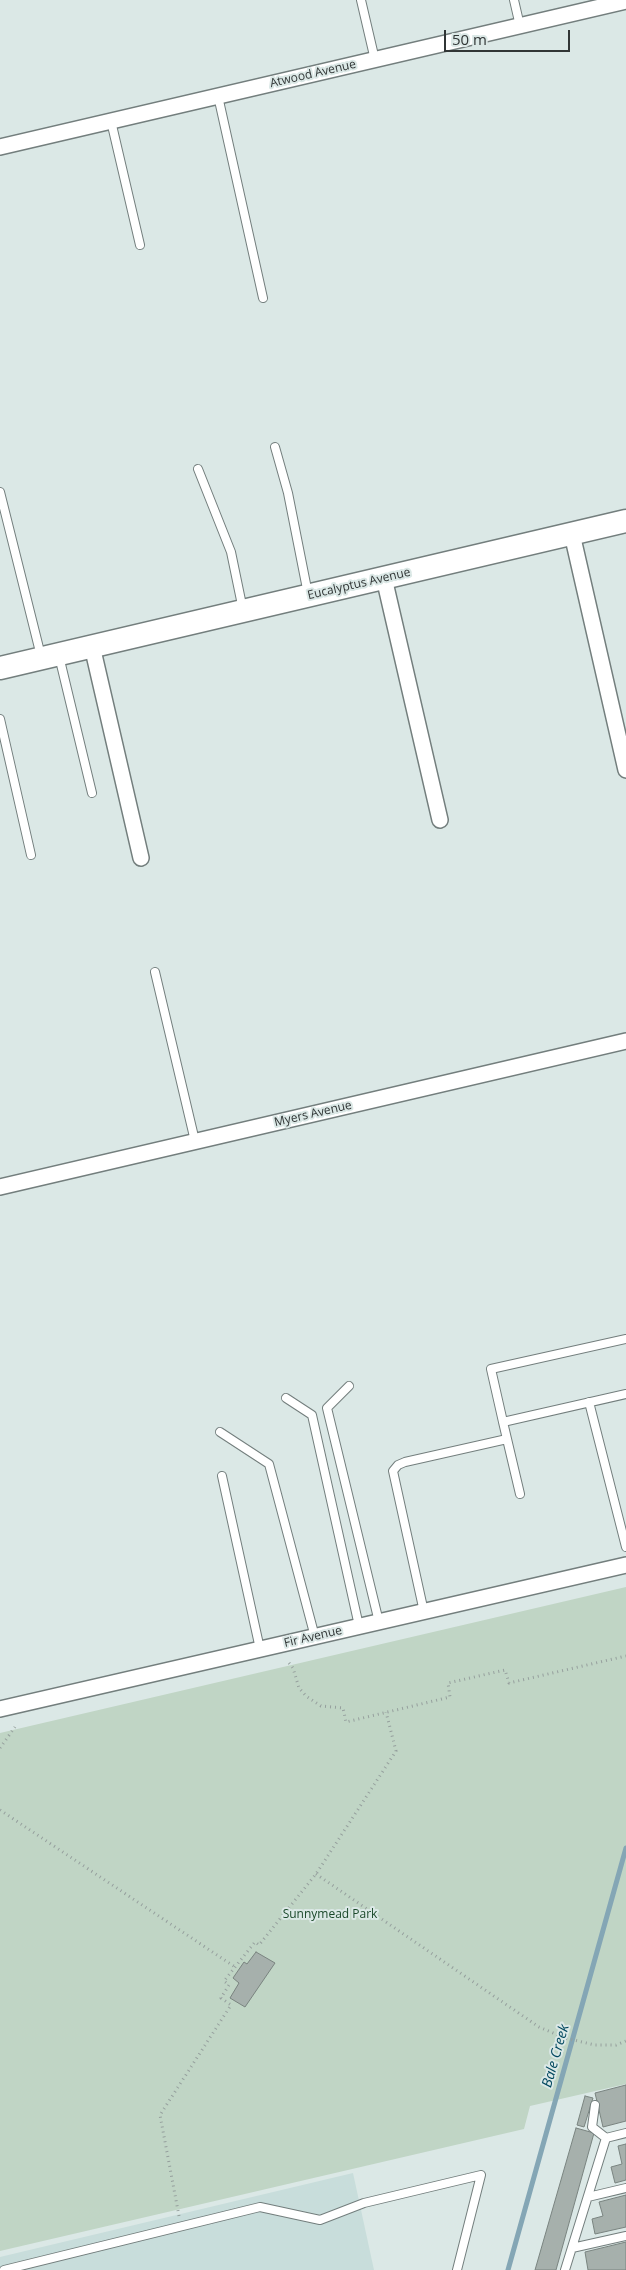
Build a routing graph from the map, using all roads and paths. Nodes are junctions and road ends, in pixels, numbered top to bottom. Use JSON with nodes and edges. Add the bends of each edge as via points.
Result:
{"nodes":[{"id":1,"x":361,"y":0,"type":"edge"},
{"id":2,"x":514,"y":0,"type":"edge"},
{"id":3,"x":619,"y":2,"type":"edge"},
{"id":4,"x":592,"y":5,"type":"edge"},
{"id":5,"x":520,"y":26,"type":"junction"},
{"id":6,"x":375,"y":60,"type":"junction"},
{"id":7,"x":218,"y":96,"type":"junction"},
{"id":8,"x":111,"y":121,"type":"junction"},
{"id":9,"x":0,"y":147,"type":"edge"},
{"id":10,"x":140,"y":245,"type":"dead end"},
{"id":11,"x":263,"y":298,"type":"dead end"},
{"id":12,"x":275,"y":447,"type":"dead end"},
{"id":13,"x":198,"y":469,"type":"dead end"},
{"id":14,"x":0,"y":492,"type":"edge"},
{"id":15,"x":626,"y":522,"type":"edge"},
{"id":16,"x":572,"y":534,"type":"junction"},
{"id":17,"x":384,"y":578,"type":"junction"},
{"id":18,"x":308,"y":596,"type":"junction"},
{"id":19,"x":243,"y":611,"type":"junction"},
{"id":20,"x":92,"y":646,"type":"junction"},
{"id":21,"x":50,"y":656,"type":"junction"},
{"id":22,"x":0,"y":668,"type":"edge"},
{"id":23,"x":0,"y":719,"type":"edge"},
{"id":24,"x":626,"y":770,"type":"edge"},
{"id":25,"x":92,"y":793,"type":"dead end"},
{"id":26,"x":440,"y":820,"type":"dead end"},
{"id":27,"x":31,"y":855,"type":"dead end"},
{"id":28,"x":141,"y":858,"type":"dead end"},
{"id":29,"x":155,"y":972,"type":"dead end"},
{"id":30,"x":626,"y":1041,"type":"edge"},
{"id":31,"x":195,"y":1141,"type":"junction"},
{"id":32,"x":0,"y":1187,"type":"edge"},
{"id":33,"x":626,"y":1339,"type":"edge"},
{"id":34,"x":349,"y":1386,"type":"dead end"},
{"id":35,"x":626,"y":1394,"type":"edge"},
{"id":36,"x":286,"y":1398,"type":"dead end"},
{"id":37,"x":589,"y":1402,"type":"junction"},
{"id":38,"x":503,"y":1422,"type":"junction"},
{"id":39,"x":220,"y":1432,"type":"dead end"},
{"id":40,"x":507,"y":1439,"type":"junction"},
{"id":41,"x":222,"y":1476,"type":"dead end"},
{"id":42,"x":520,"y":1494,"type":"dead end"},
{"id":43,"x":626,"y":1547,"type":"edge"},
{"id":44,"x":626,"y":1565,"type":"edge"},
{"id":45,"x":424,"y":1612,"type":"junction"},
{"id":46,"x":380,"y":1622,"type":"junction"},
{"id":47,"x":360,"y":1626,"type":"junction"},
{"id":48,"x":314,"y":1637,"type":"junction"},
{"id":49,"x":260,"y":1649,"type":"junction"},
{"id":50,"x":626,"y":1656,"type":"edge"},
{"id":51,"x":289,"y":1663,"type":"dead end"},
{"id":52,"x":0,"y":1709,"type":"edge"},
{"id":53,"x":386,"y":1712,"type":"junction"},
{"id":54,"x":15,"y":1726,"type":"dead end"},
{"id":55,"x":0,"y":1748,"type":"edge"},
{"id":56,"x":0,"y":1810,"type":"edge"},
{"id":57,"x":316,"y":1874,"type":"junction"},
{"id":58,"x":236,"y":1968,"type":"junction"},
{"id":59,"x":626,"y":2041,"type":"edge"},
{"id":60,"x":595,"y":2105,"type":"dead end"},
{"id":61,"x":626,"y":2133,"type":"edge"},
{"id":62,"x":606,"y":2138,"type":"junction"},
{"id":63,"x":626,"y":2188,"type":"edge"},
{"id":64,"x":588,"y":2197,"type":"junction"},
{"id":65,"x":180,"y":2219,"type":"dead end"},
{"id":66,"x":626,"y":2236,"type":"edge"},
{"id":67,"x":572,"y":2248,"type":"junction"},
{"id":68,"x":4,"y":2270,"type":"edge"},
{"id":69,"x":457,"y":2270,"type":"edge"},
{"id":70,"x":565,"y":2270,"type":"edge"}],
"edges":[{"from":1,"to":6,"type":"lane"},
{"from":2,"to":5,"type":"lane"},
{"from":3,"to":4,"type":"street","name":"Atwood Avenue"},
{"from":4,"to":5,"type":"street","name":"Atwood Avenue"},
{"from":5,"to":6,"type":"street","name":"Atwood Avenue"},
{"from":6,"to":7,"type":"street","name":"Atwood Avenue"},
{"from":7,"to":8,"type":"street","name":"Atwood Avenue"},
{"from":7,"to":11,"type":"lane"},
{"from":8,"to":9,"type":"street","name":"Atwood Avenue"},
{"from":8,"to":10,"type":"lane"},
{"from":12,"to":18,"type":"lane","via":[[288,493]]},
{"from":13,"to":19,"type":"lane","via":[[230,552]]},
{"from":14,"to":21,"type":"lane"},
{"from":15,"to":16,"type":"street","name":"Eucalyptus Avenue"},
{"from":16,"to":17,"type":"street","name":"Eucalyptus Avenue"},
{"from":16,"to":24,"type":"street"},
{"from":17,"to":18,"type":"street","name":"Eucalyptus Avenue"},
{"from":17,"to":26,"type":"street"},
{"from":18,"to":19,"type":"street","name":"Eucalyptus Avenue"},
{"from":19,"to":20,"type":"street","name":"Eucalyptus Avenue"},
{"from":20,"to":21,"type":"street","name":"Eucalyptus Avenue"},
{"from":20,"to":28,"type":"street"},
{"from":21,"to":22,"type":"street","name":"Eucalyptus Avenue"},
{"from":21,"to":25,"type":"lane"},
{"from":23,"to":27,"type":"lane"},
{"from":29,"to":31,"type":"lane"},
{"from":30,"to":31,"type":"street","name":"Myers Avenue"},
{"from":31,"to":32,"type":"street","name":"Myers Avenue"},
{"from":33,"to":38,"type":"lane","via":[[491,1369]]},
{"from":34,"to":46,"type":"lane","via":[[327,1408]]},
{"from":35,"to":37,"type":"lane"},
{"from":36,"to":47,"type":"lane","via":[[312,1415]]},
{"from":37,"to":38,"type":"lane"},
{"from":37,"to":43,"type":"lane"},
{"from":38,"to":40,"type":"lane"},
{"from":39,"to":48,"type":"lane","via":[[269,1464]]},
{"from":40,"to":42,"type":"lane"},
{"from":40,"to":45,"type":"lane","via":[[405,1462],[393,1471]]},
{"from":41,"to":49,"type":"lane"},
{"from":44,"to":45,"type":"street","name":"Fir Avenue"},
{"from":45,"to":46,"type":"street","name":"Fir Avenue"},
{"from":46,"to":47,"type":"street","name":"Fir Avenue"},
{"from":47,"to":48,"type":"street","name":"Fir Avenue"},
{"from":48,"to":49,"type":"street","name":"Fir Avenue"},
{"from":49,"to":52,"type":"street","name":"Fir Avenue"},
{"from":50,"to":53,"type":"path","via":[[509,1683],[505,1670],[448,1683],[450,1697]]},
{"from":51,"to":53,"type":"path","via":[[299,1688],[306,1696],[321,1706],[343,1708],[346,1722]]},
{"from":53,"to":57,"type":"path","via":[[396,1751]]},
{"from":54,"to":55,"type":"path"},
{"from":56,"to":58,"type":"path"},
{"from":57,"to":58,"type":"path","via":[[259,1945],[254,1942]]},
{"from":57,"to":59,"type":"path","via":[[539,2027],[564,2038],[595,2045],[616,2045]]},
{"from":58,"to":65,"type":"path","via":[[224,1981],[229,1985],[221,1998],[231,2005],[160,2115]]},
{"from":60,"to":62,"type":"lane","via":[[592,2127]]},
{"from":61,"to":62,"type":"lane"},
{"from":62,"to":64,"type":"lane"},
{"from":63,"to":64,"type":"lane"},
{"from":64,"to":67,"type":"lane"},
{"from":66,"to":67,"type":"lane"},
{"from":67,"to":70,"type":"lane"},
{"from":68,"to":69,"type":"lane","via":[[260,2207],[320,2220],[364,2203],[481,2175]]}]}
